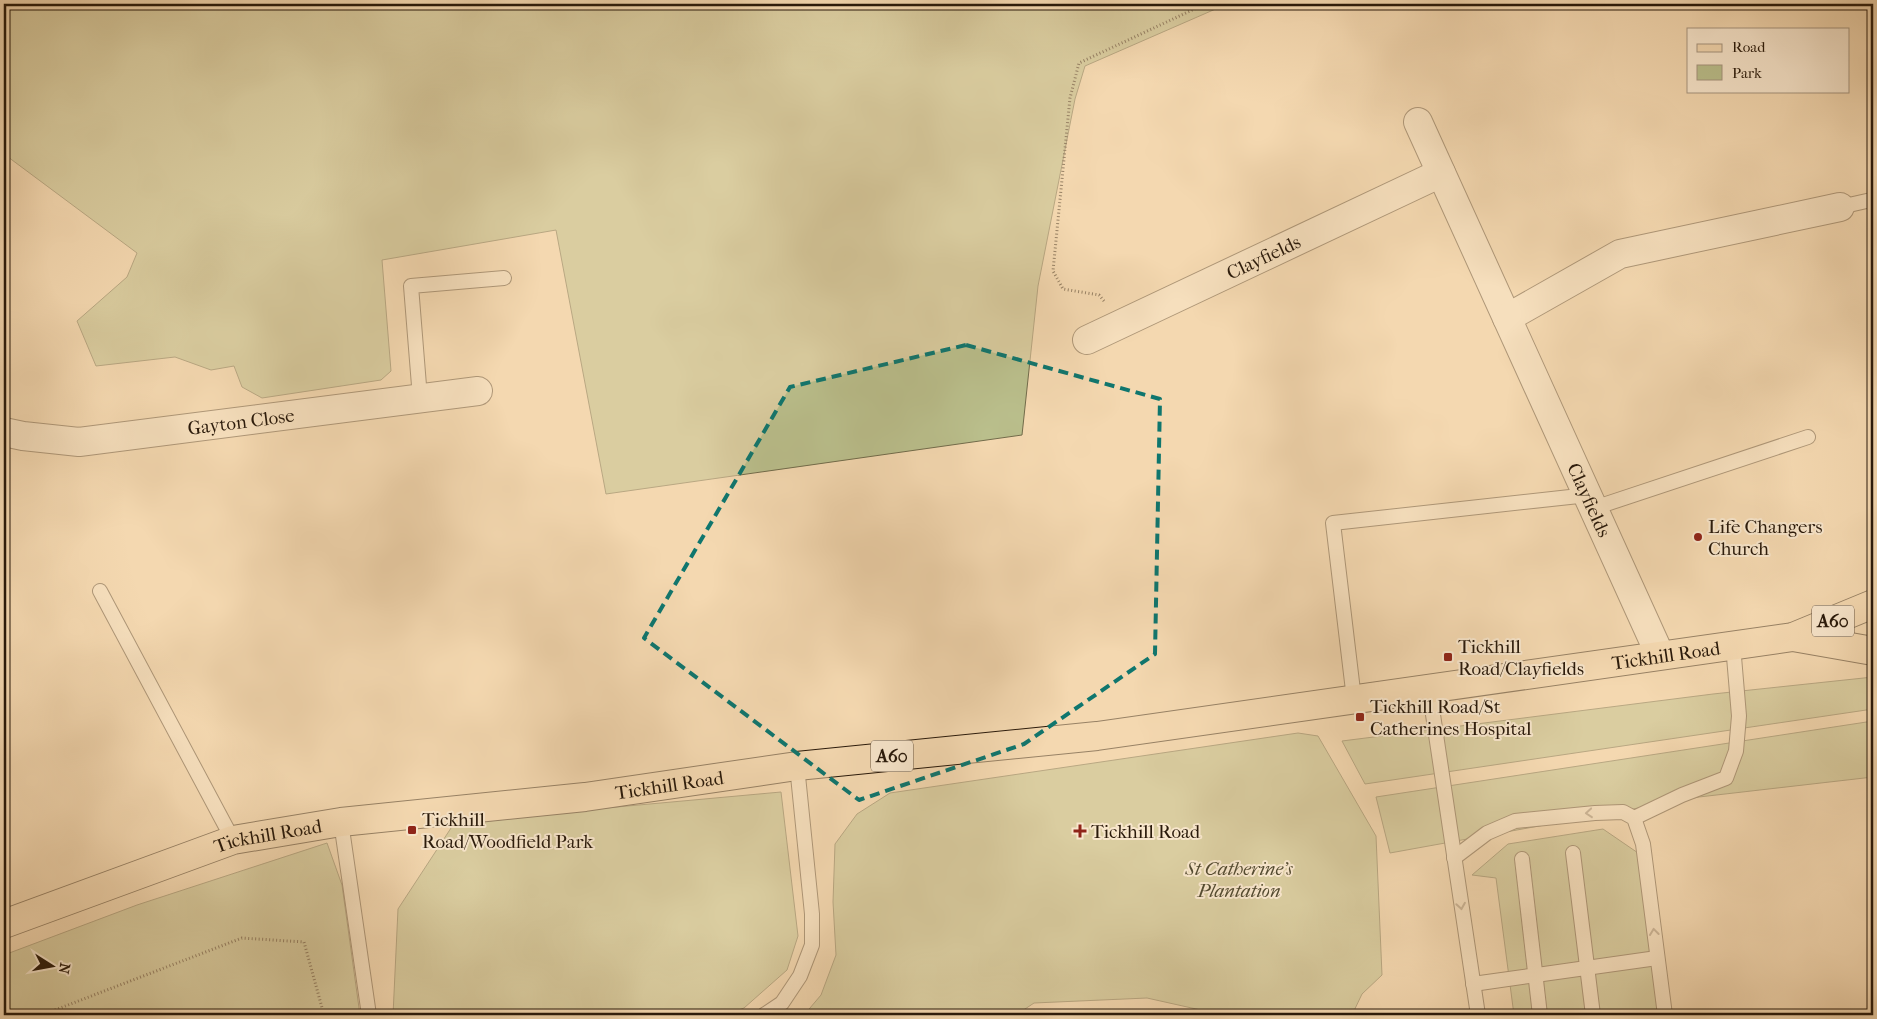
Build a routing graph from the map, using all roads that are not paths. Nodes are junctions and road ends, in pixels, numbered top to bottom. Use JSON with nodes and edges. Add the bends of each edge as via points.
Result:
{"nodes":[{"id":1,"x":1418,"y":122,"type":"dead end"},
{"id":2,"x":1441,"y":173,"type":"junction"},
{"id":3,"x":1873,"y":202,"type":"edge"},
{"id":4,"x":1840,"y":207,"type":"joint"},
{"id":5,"x":504,"y":278,"type":"dead end"},
{"id":6,"x":1507,"y":318,"type":"junction"},
{"id":7,"x":1087,"y":340,"type":"dead end"},
{"id":8,"x":478,"y":391,"type":"dead end"},
{"id":9,"x":420,"y":398,"type":"junction"},
{"id":10,"x":4,"y":432,"type":"edge"},
{"id":11,"x":1808,"y":437,"type":"dead end"},
{"id":12,"x":1591,"y":502,"type":"junction"},
{"id":13,"x":100,"y":591,"type":"dead end"},
{"id":14,"x":1873,"y":604,"type":"edge"},
{"id":15,"x":1793,"y":637,"type":"junction"},
{"id":16,"x":1734,"y":645,"type":"junction"},
{"id":17,"x":1873,"y":651,"type":"edge"},
{"id":18,"x":1660,"y":655,"type":"junction"},
{"id":19,"x":1429,"y":688,"type":"junction"},
{"id":20,"x":1354,"y":700,"type":"junction"},
{"id":21,"x":797,"y":766,"type":"junction"},
{"id":22,"x":1634,"y":818,"type":"junction"},
{"id":23,"x":341,"y":822,"type":"junction"},
{"id":24,"x":233,"y":840,"type":"junction"},
{"id":25,"x":1573,"y":853,"type":"dead end"},
{"id":26,"x":1454,"y":858,"type":"junction"},
{"id":27,"x":1522,"y":859,"type":"dead end"},
{"id":28,"x":4,"y":924,"type":"edge"},
{"id":29,"x":1657,"y":958,"type":"junction"},
{"id":30,"x":1586,"y":968,"type":"junction"},
{"id":31,"x":1535,"y":976,"type":"junction"},
{"id":32,"x":1473,"y":984,"type":"junction"},
{"id":33,"x":369,"y":1015,"type":"edge"},
{"id":34,"x":764,"y":1015,"type":"edge"},
{"id":35,"x":1478,"y":1015,"type":"edge"},
{"id":36,"x":1540,"y":1015,"type":"edge"},
{"id":37,"x":1593,"y":1015,"type":"edge"},
{"id":38,"x":1664,"y":1015,"type":"edge"}],
"edges":[{"from":1,"to":2,"type":"street","name":"Clayfields"},
{"from":2,"to":6,"type":"street","name":"Clayfields"},
{"from":2,"to":7,"type":"street","name":"Clayfields"},
{"from":3,"to":4,"type":"lane"},
{"from":4,"to":6,"type":"street","via":[[1620,254]]},
{"from":5,"to":9,"type":"lane","via":[[411,286]]},
{"from":6,"to":12,"type":"street","name":"Clayfields"},
{"from":8,"to":9,"type":"street","name":"Gayton Close"},
{"from":9,"to":10,"type":"street","name":"Gayton Close","via":[[79,442]]},
{"from":11,"to":12,"type":"lane"},
{"from":12,"to":18,"type":"street","name":"Clayfields"},
{"from":12,"to":20,"type":"lane","via":[[1334,523]]},
{"from":13,"to":24,"type":"lane"},
{"from":14,"to":15,"type":"main road","name":"Tickhill Road","number":"A60"},
{"from":15,"to":16,"type":"main road","name":"Tickhill Road","number":"A60"},
{"from":15,"to":17,"type":"main road","name":"Tickhill Road","number":"A60"},
{"from":16,"to":18,"type":"main road","name":"Tickhill Road","number":"A60"},
{"from":16,"to":22,"type":"lane","via":[[1739,716],[1736,751],[1726,778]]},
{"from":18,"to":19,"type":"main road","name":"Tickhill Road","number":"A60"},
{"from":19,"to":20,"type":"main road","name":"Tickhill Road","number":"A60"},
{"from":19,"to":26,"type":"lane"},
{"from":20,"to":21,"type":"main road","name":"Tickhill Road","number":"A60","via":[[1097,736]]},
{"from":21,"to":23,"type":"main road","name":"Tickhill Road","number":"A60","via":[[584,797]]},
{"from":21,"to":34,"type":"lane","via":[[812,914],[812,946],[800,976],[782,1003]]},
{"from":22,"to":26,"type":"lane","one_way":true,"via":[[1623,812],[1515,822],[1487,832]]},
{"from":29,"to":22,"type":"lane","one_way":true,"via":[[1643,844]]},
{"from":23,"to":24,"type":"main road","name":"Tickhill Road","number":"A60"},
{"from":23,"to":33,"type":"lane"},
{"from":24,"to":28,"type":"main road","name":"Tickhill Road","number":"A60"},
{"from":25,"to":30,"type":"lane"},
{"from":26,"to":32,"type":"lane","one_way":true},
{"from":27,"to":31,"type":"lane"},
{"from":29,"to":30,"type":"lane"},
{"from":29,"to":38,"type":"lane"},
{"from":30,"to":31,"type":"lane"},
{"from":30,"to":37,"type":"lane"},
{"from":31,"to":32,"type":"lane"},
{"from":31,"to":36,"type":"lane"},
{"from":32,"to":35,"type":"lane"}]}
